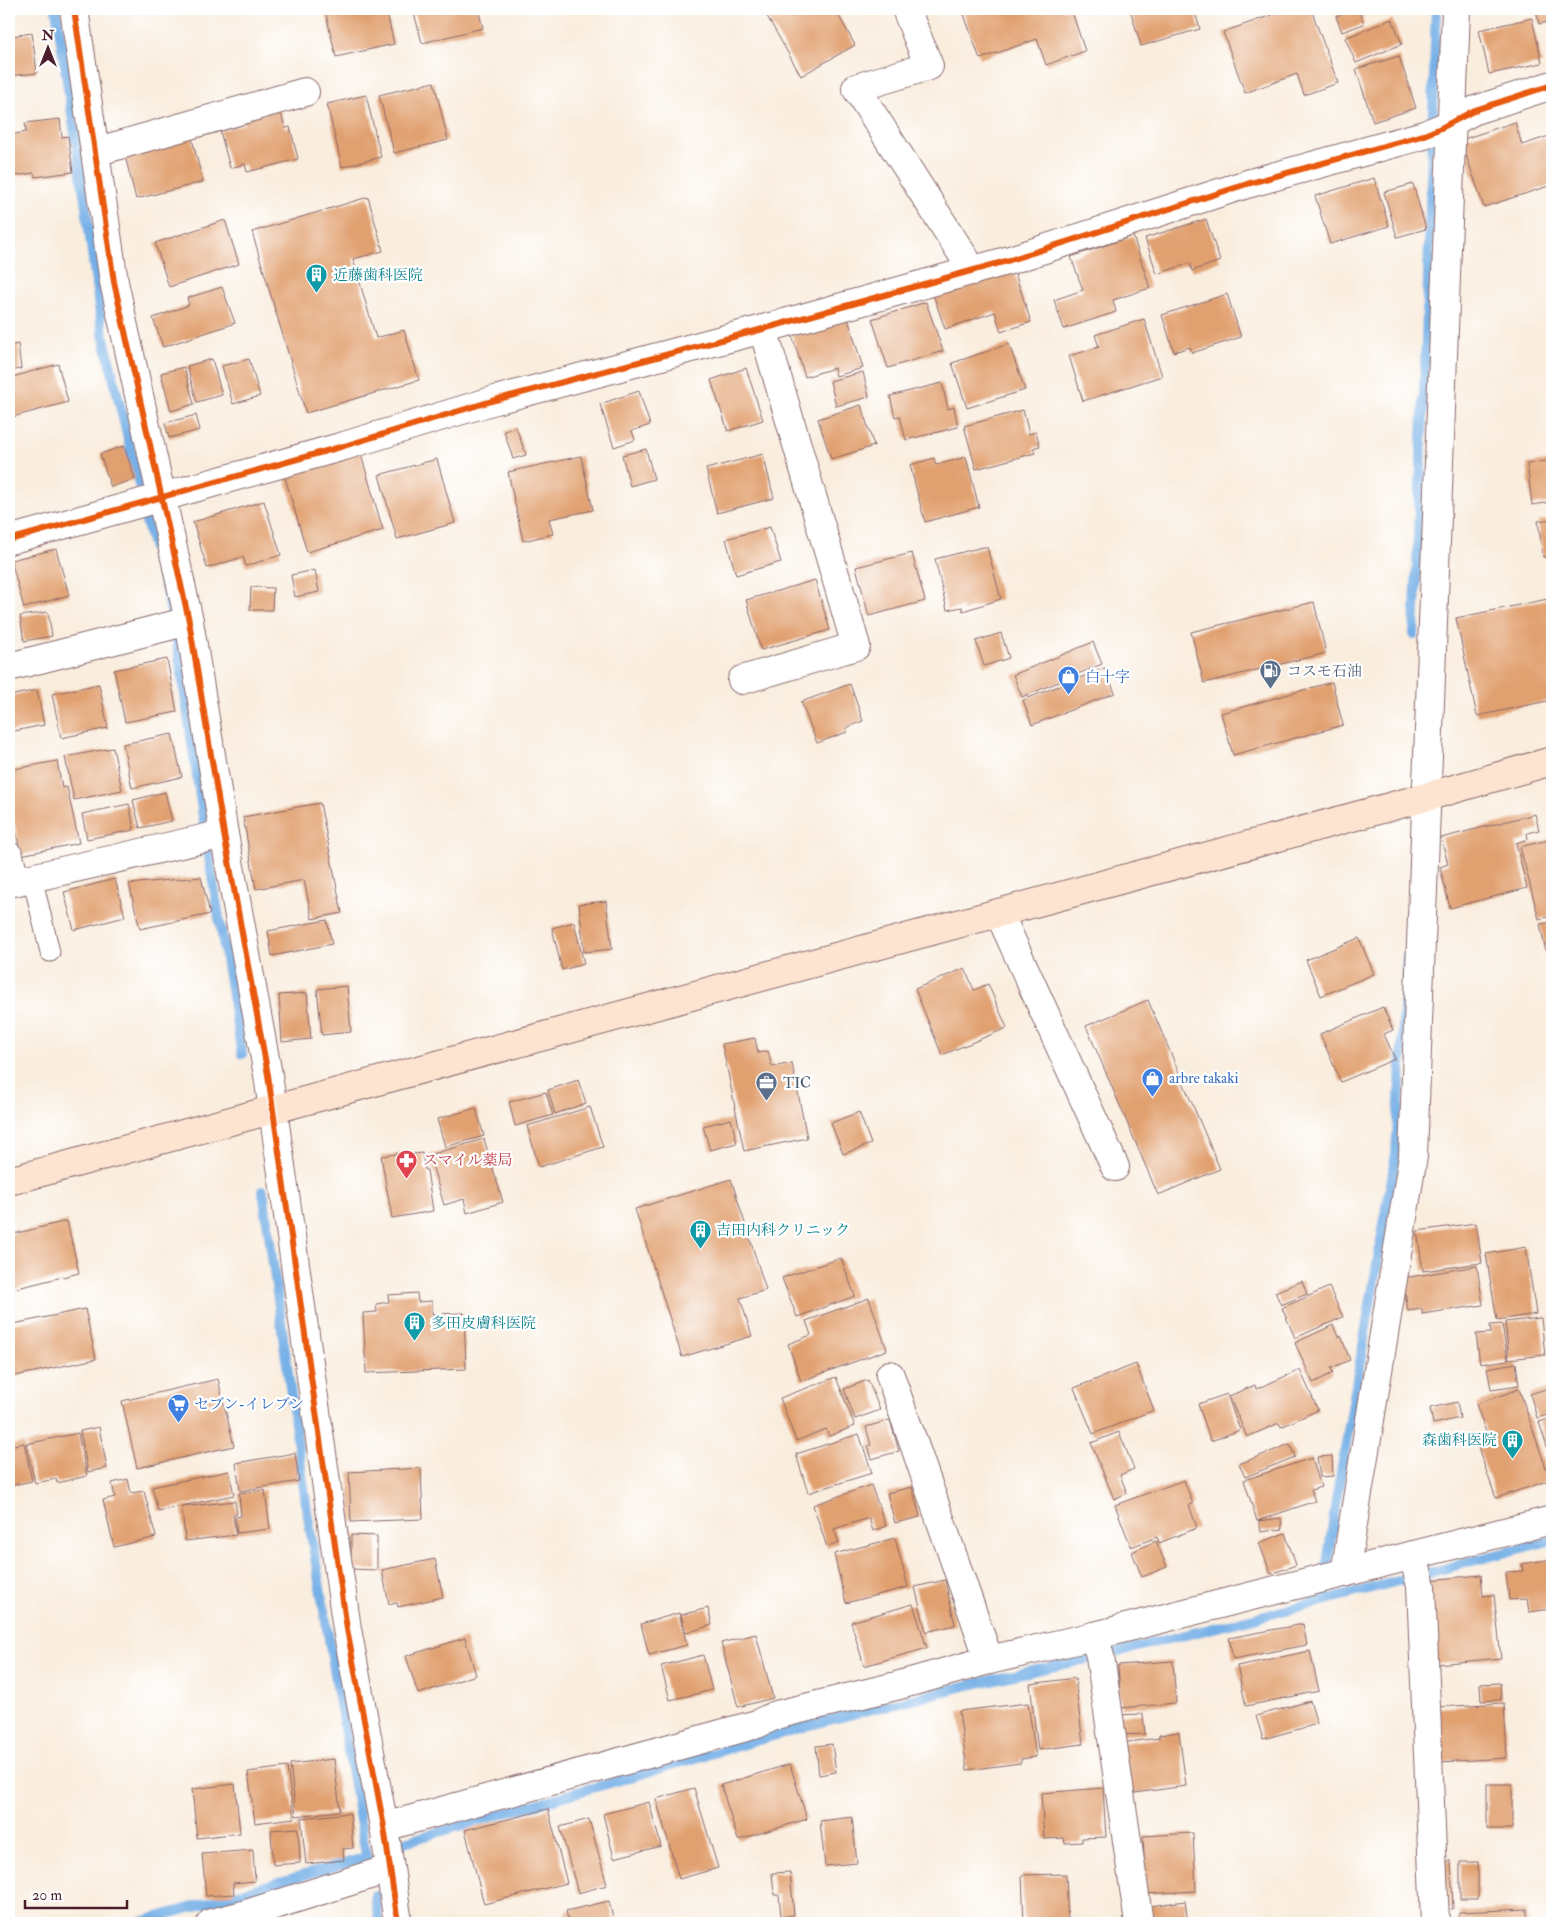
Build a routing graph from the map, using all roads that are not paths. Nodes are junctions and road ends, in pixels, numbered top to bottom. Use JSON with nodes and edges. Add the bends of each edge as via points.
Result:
{"nodes":[{"id":1,"x":74,"y":9,"type":"edge"},
{"id":2,"x":906,"y":9,"type":"edge"},
{"id":3,"x":1456,"y":9,"type":"edge"},
{"id":4,"x":1552,"y":85,"type":"edge"},
{"id":5,"x":305,"y":92,"type":"dead end"},
{"id":6,"x":1439,"y":128,"type":"junction"},
{"id":7,"x":95,"y":152,"type":"junction"},
{"id":8,"x":973,"y":271,"type":"junction"},
{"id":9,"x":762,"y":329,"type":"junction"},
{"id":10,"x":162,"y":498,"type":"junction"},
{"id":11,"x":9,"y":540,"type":"edge"},
{"id":12,"x":178,"y":624,"type":"junction"},
{"id":13,"x":9,"y":667,"type":"edge"},
{"id":14,"x":742,"y":680,"type":"dead end"},
{"id":15,"x":1552,"y":761,"type":"edge"},
{"id":16,"x":1426,"y":797,"type":"junction"},
{"id":17,"x":212,"y":836,"type":"junction"},
{"id":18,"x":16,"y":875,"type":"edge"},
{"id":19,"x":999,"y":913,"type":"junction"},
{"id":20,"x":50,"y":952,"type":"dead end"},
{"id":21,"x":273,"y":1109,"type":"junction"},
{"id":22,"x":1114,"y":1167,"type":"dead end"},
{"id":23,"x":9,"y":1181,"type":"edge"},
{"id":24,"x":890,"y":1375,"type":"dead end"},
{"id":25,"x":1552,"y":1520,"type":"edge"},
{"id":26,"x":1417,"y":1569,"type":"junction"},
{"id":27,"x":1332,"y":1576,"type":"junction"},
{"id":28,"x":1094,"y":1636,"type":"junction"},
{"id":29,"x":989,"y":1660,"type":"junction"},
{"id":30,"x":384,"y":1827,"type":"junction"},
{"id":31,"x":389,"y":1869,"type":"junction"},
{"id":32,"x":244,"y":1919,"type":"edge"},
{"id":33,"x":211,"y":1923,"type":"edge"},
{"id":34,"x":398,"y":1923,"type":"edge"},
{"id":35,"x":1139,"y":1923,"type":"edge"},
{"id":36,"x":1435,"y":1923,"type":"edge"}],
"edges":[{"from":1,"to":7,"type":"street"},
{"from":2,"to":8,"type":"street","via":[[929,66],[856,88]]},
{"from":3,"to":6,"type":"street"},
{"from":4,"to":6,"type":"street","via":[[1474,110]]},
{"from":5,"to":7,"type":"street"},
{"from":6,"to":8,"type":"street","via":[[1247,184]]},
{"from":6,"to":16,"type":"street"},
{"from":7,"to":10,"type":"street","via":[[114,282]]},
{"from":8,"to":9,"type":"street"},
{"from":9,"to":10,"type":"street","via":[[495,400]]},
{"from":9,"to":14,"type":"street","via":[[856,646]]},
{"from":10,"to":11,"type":"street"},
{"from":10,"to":12,"type":"street"},
{"from":12,"to":13,"type":"street"},
{"from":12,"to":17,"type":"street"},
{"from":15,"to":16,"type":"street"},
{"from":16,"to":19,"type":"street"},
{"from":16,"to":27,"type":"street","via":[[1414,1156]]},
{"from":17,"to":18,"type":"street"},
{"from":17,"to":21,"type":"street"},
{"from":18,"to":20,"type":"lane"},
{"from":19,"to":21,"type":"street"},
{"from":19,"to":22,"type":"street"},
{"from":21,"to":23,"type":"street"},
{"from":21,"to":30,"type":"street","via":[[347,1629]]},
{"from":24,"to":29,"type":"street"},
{"from":25,"to":26,"type":"street"},
{"from":26,"to":27,"type":"street"},
{"from":26,"to":36,"type":"street"},
{"from":27,"to":28,"type":"street"},
{"from":28,"to":29,"type":"street"},
{"from":28,"to":35,"type":"street","via":[[1100,1656]]},
{"from":29,"to":30,"type":"street","via":[[776,1715],[757,1724]]},
{"from":30,"to":31,"type":"street"},
{"from":31,"to":32,"type":"street"},
{"from":31,"to":34,"type":"street"},
{"from":32,"to":33,"type":"street"}]}
